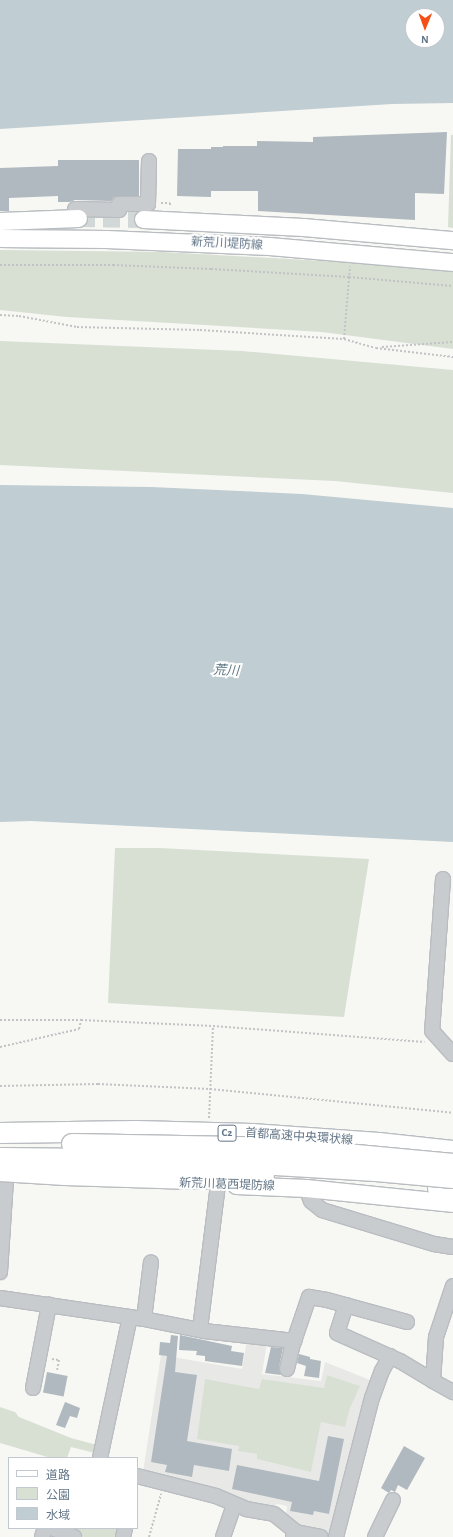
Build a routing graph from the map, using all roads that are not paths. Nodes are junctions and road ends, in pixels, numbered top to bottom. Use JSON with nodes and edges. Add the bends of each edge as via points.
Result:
{"nodes":[{"id":1,"x":149,"y":161,"type":"dead end"},
{"id":2,"x":76,"y":213,"type":"joint"},
{"id":3,"x":143,"y":219,"type":"tunnel mouth"},
{"id":4,"x":0,"y":221,"type":"edge"},
{"id":5,"x":0,"y":238,"type":"edge"},
{"id":6,"x":453,"y":240,"type":"edge"},
{"id":7,"x":453,"y":262,"type":"edge"},
{"id":8,"x":443,"y":879,"type":"dead end"},
{"id":9,"x":453,"y":1054,"type":"edge"},
{"id":10,"x":0,"y":1133,"type":"edge"},
{"id":11,"x":0,"y":1143,"type":"edge"},
{"id":12,"x":0,"y":1151,"type":"edge"},
{"id":13,"x":453,"y":1151,"type":"edge"},
{"id":14,"x":221,"y":1153,"type":"junction"},
{"id":15,"x":0,"y":1158,"type":"edge"},
{"id":16,"x":453,"y":1158,"type":"edge"},
{"id":17,"x":453,"y":1164,"type":"edge"},
{"id":18,"x":453,"y":1170,"type":"edge"},
{"id":19,"x":2,"y":1176,"type":"edge"},
{"id":20,"x":218,"y":1184,"type":"junction"},
{"id":21,"x":448,"y":1186,"type":"edge"},
{"id":22,"x":306,"y":1188,"type":"junction"},
{"id":23,"x":453,"y":1203,"type":"edge"},
{"id":24,"x":453,"y":1247,"type":"edge"},
{"id":25,"x":151,"y":1262,"type":"dead end"},
{"id":26,"x":0,"y":1272,"type":"edge"},
{"id":27,"x":453,"y":1286,"type":"edge"},
{"id":28,"x":0,"y":1298,"type":"edge"},
{"id":29,"x":49,"y":1305,"type":"junction"},
{"id":30,"x":346,"y":1305,"type":"junction"},
{"id":31,"x":137,"y":1318,"type":"junction"},
{"id":32,"x":407,"y":1322,"type":"dead end"},
{"id":33,"x":200,"y":1329,"type":"junction"},
{"id":34,"x":294,"y":1341,"type":"junction"},
{"id":35,"x":390,"y":1356,"type":"junction"},
{"id":36,"x":287,"y":1369,"type":"dead end"},
{"id":37,"x":433,"y":1381,"type":"junction"},
{"id":38,"x":32,"y":1388,"type":"dead end"},
{"id":39,"x":453,"y":1392,"type":"edge"},
{"id":40,"x":100,"y":1457,"type":"edge"},
{"id":41,"x":138,"y":1476,"type":"edge"},
{"id":42,"x":393,"y":1500,"type":"dead end"},
{"id":43,"x":234,"y":1505,"type":"junction"},
{"id":44,"x":54,"y":1529,"type":"edge"},
{"id":45,"x":294,"y":1535,"type":"edge"},
{"id":46,"x":74,"y":1537,"type":"edge"},
{"id":47,"x":223,"y":1537,"type":"edge"},
{"id":48,"x":322,"y":1537,"type":"edge"},
{"id":49,"x":336,"y":1537,"type":"edge"},
{"id":50,"x":375,"y":1537,"type":"edge"}],
"edges":[{"from":1,"to":2,"type":"street","via":[[148,204],[119,204],[118,210]]},
{"from":2,"to":4,"type":"main road"},
{"from":3,"to":6,"type":"main road","name":"新荒川堤防線","via":[[303,227]]},
{"from":5,"to":7,"type":"main road","name":"新荒川堤防線","via":[[106,239],[269,246]]},
{"from":8,"to":9,"type":"street","via":[[432,1031]]},
{"from":10,"to":13,"type":"highway","name":"首都高速中央環状線","number":"C2","via":[[136,1131],[244,1134]]},
{"from":11,"to":17,"type":"highway","bridge":true,"via":[[251,1147]]},
{"from":12,"to":14,"type":"main road"},
{"from":14,"to":16,"type":"main road","via":[[250,1145],[275,1144],[314,1145]]},
{"from":14,"to":18,"type":"main road","via":[[313,1157]]},
{"from":14,"to":20,"type":"street"},
{"from":15,"to":21,"type":"highway","bridge":true,"via":[[192,1160],[368,1170]]},
{"from":19,"to":20,"type":"main road","name":"新荒川葛西堤防線"},
{"from":19,"to":21,"type":"highway","bridge":true,"via":[[192,1179],[257,1176]]},
{"from":19,"to":26,"type":"street"},
{"from":20,"to":22,"type":"main road","name":"新荒川葛西堤防線"},
{"from":20,"to":33,"type":"street"},
{"from":22,"to":23,"type":"main road","name":"新荒川葛西堤防線"},
{"from":22,"to":24,"type":"street","via":[[311,1201],[322,1210],[434,1244]]},
{"from":25,"to":31,"type":"street"},
{"from":27,"to":37,"type":"street","via":[[436,1337]]},
{"from":28,"to":29,"type":"street"},
{"from":29,"to":31,"type":"street"},
{"from":29,"to":38,"type":"street"},
{"from":30,"to":32,"type":"street"},
{"from":30,"to":34,"type":"street","via":[[309,1297]]},
{"from":30,"to":35,"type":"street","via":[[337,1333]]},
{"from":31,"to":33,"type":"street"},
{"from":31,"to":40,"type":"street"},
{"from":33,"to":34,"type":"street"},
{"from":34,"to":36,"type":"street"},
{"from":35,"to":37,"type":"street"},
{"from":35,"to":49,"type":"street","via":[[372,1398]]},
{"from":37,"to":39,"type":"street"},
{"from":41,"to":43,"type":"street","via":[[216,1496]]},
{"from":42,"to":50,"type":"street"},
{"from":43,"to":45,"type":"street","via":[[274,1514]]},
{"from":43,"to":47,"type":"street"},
{"from":44,"to":46,"type":"street"},
{"from":45,"to":48,"type":"street"}]}
